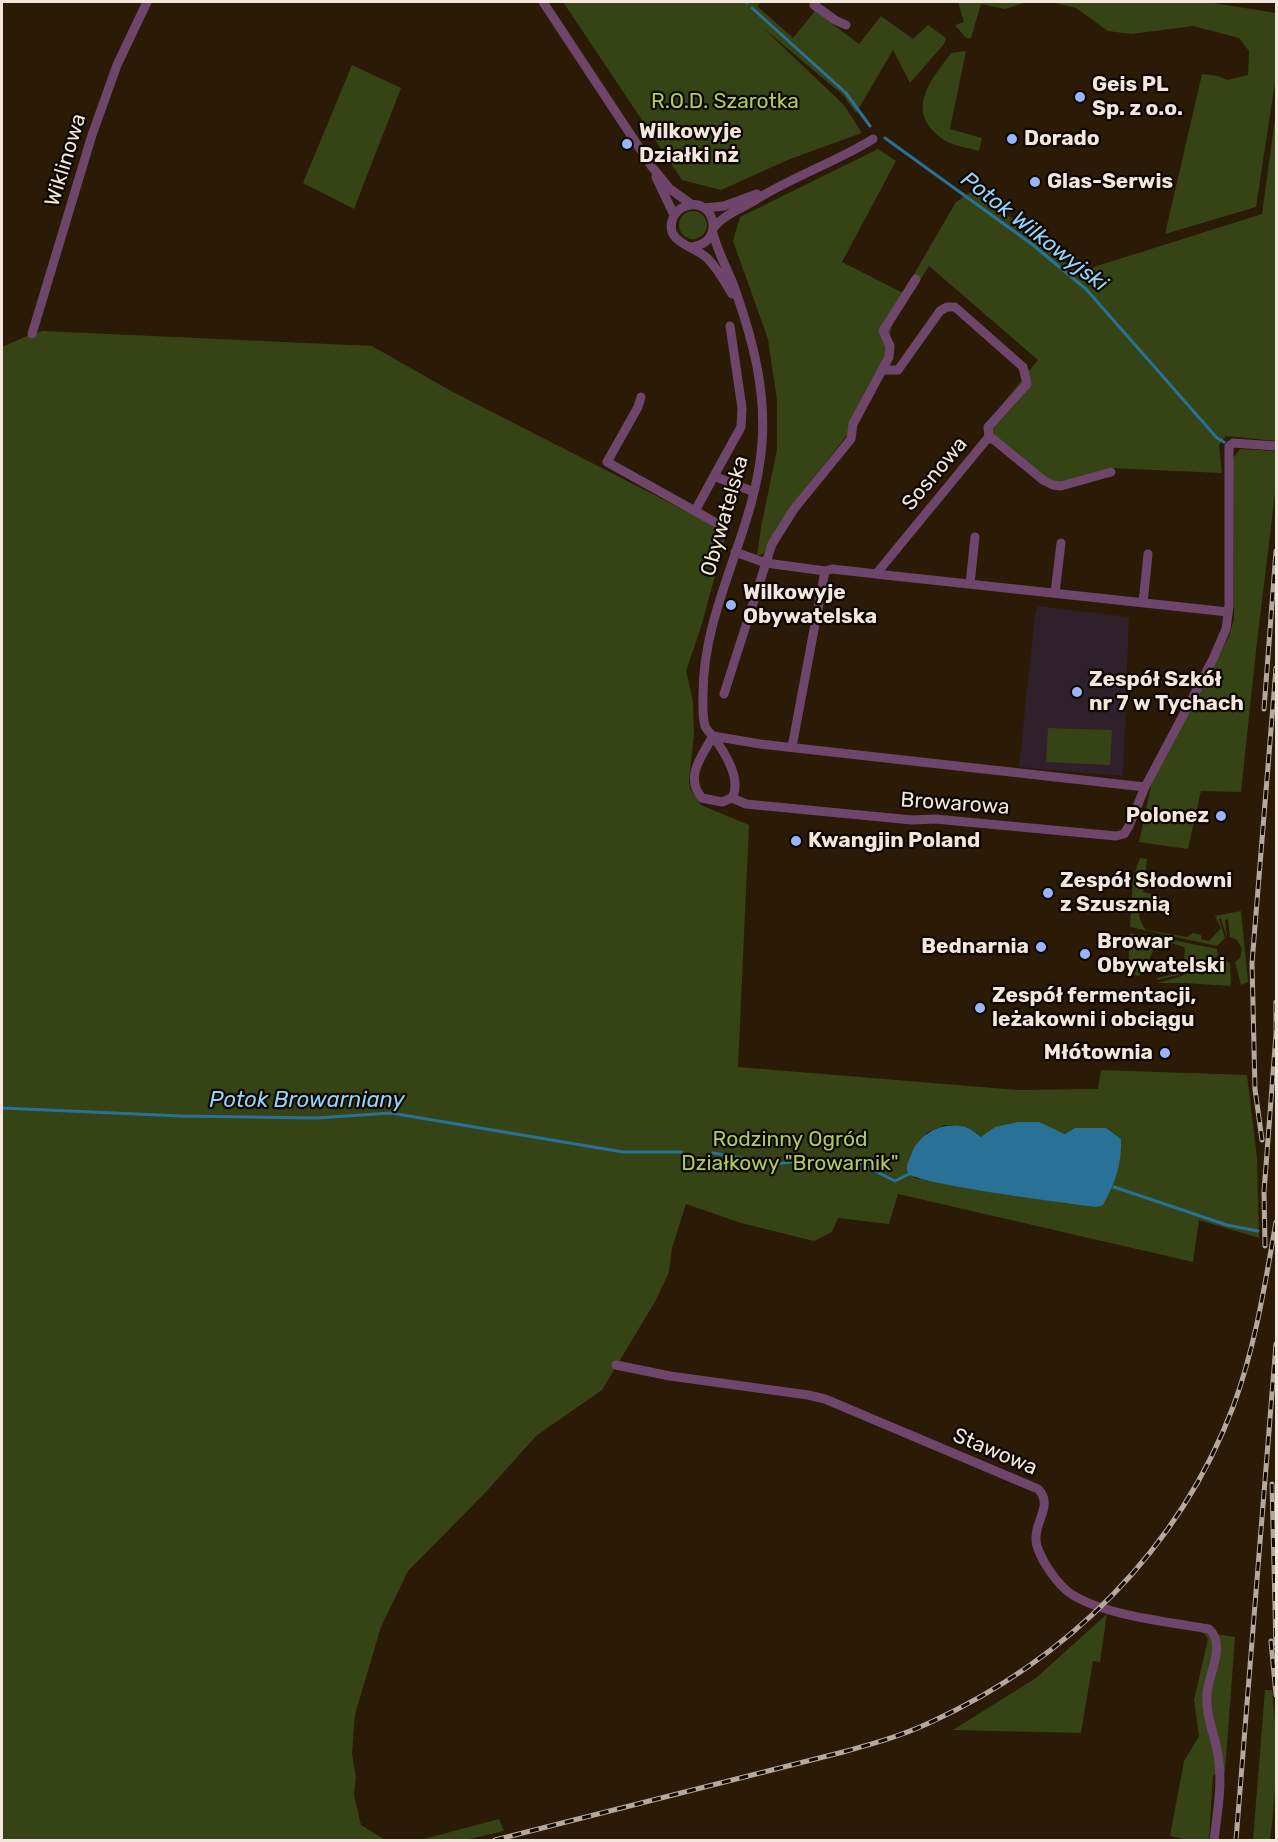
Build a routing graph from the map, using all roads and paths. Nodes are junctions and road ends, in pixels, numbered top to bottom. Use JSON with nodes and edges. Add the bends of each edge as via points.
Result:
{"nodes":[{"id":1,"x":147,"y":2,"type":"edge"},
{"id":2,"x":543,"y":2,"type":"edge"},
{"id":3,"x":815,"y":3,"type":"edge"},
{"id":4,"x":846,"y":25,"type":"dead end"},
{"id":5,"x":873,"y":139,"type":"dead end"},
{"id":6,"x":652,"y":167,"type":"junction"},
{"id":7,"x":765,"y":193,"type":"junction"},
{"id":8,"x":691,"y":204,"type":"junction"},
{"id":9,"x":704,"y":208,"type":"junction"},
{"id":10,"x":674,"y":215,"type":"junction"},
{"id":11,"x":713,"y":230,"type":"junction"},
{"id":12,"x":690,"y":247,"type":"junction"},
{"id":13,"x":916,"y":279,"type":"dead end"},
{"id":14,"x":739,"y":303,"type":"junction"},
{"id":15,"x":730,"y":326,"type":"dead end"},
{"id":16,"x":32,"y":334,"type":"dead end"},
{"id":17,"x":884,"y":370,"type":"junction"},
{"id":18,"x":641,"y":398,"type":"dead end"},
{"id":19,"x":989,"y":438,"type":"junction"},
{"id":20,"x":1276,"y":446,"type":"edge"},
{"id":21,"x":1111,"y":472,"type":"dead end"},
{"id":22,"x":714,"y":476,"type":"junction"},
{"id":23,"x":754,"y":492,"type":"junction"},
{"id":24,"x":695,"y":511,"type":"junction"},
{"id":25,"x":725,"y":528,"type":"dead end"},
{"id":26,"x":975,"y":537,"type":"dead end"},
{"id":27,"x":1061,"y":543,"type":"dead end"},
{"id":28,"x":735,"y":552,"type":"junction"},
{"id":29,"x":1148,"y":554,"type":"dead end"},
{"id":30,"x":766,"y":563,"type":"junction"},
{"id":31,"x":825,"y":571,"type":"junction"},
{"id":32,"x":876,"y":574,"type":"junction"},
{"id":33,"x":970,"y":584,"type":"junction"},
{"id":34,"x":1055,"y":593,"type":"junction"},
{"id":35,"x":1143,"y":603,"type":"junction"},
{"id":36,"x":1228,"y":612,"type":"junction"},
{"id":37,"x":724,"y":694,"type":"dead end"},
{"id":38,"x":713,"y":736,"type":"junction"},
{"id":39,"x":792,"y":747,"type":"junction"},
{"id":40,"x":1144,"y":787,"type":"junction"},
{"id":41,"x":732,"y":798,"type":"junction"},
{"id":42,"x":616,"y":1365,"type":"dead end"},
{"id":43,"x":1214,"y":1840,"type":"edge"}],
"edges":[{"from":1,"to":16,"type":"street","name":"Wiklinowa","via":[[117,65],[92,135]]},
{"from":2,"to":6,"type":"street"},
{"from":3,"to":4,"type":"street"},
{"from":5,"to":7,"type":"street"},
{"from":6,"to":8,"type":"street","via":[[670,189]]},
{"from":6,"to":10,"type":"street"},
{"from":7,"to":9,"type":"street"},
{"from":7,"to":11,"type":"street","via":[[729,214]]},
{"from":8,"to":9,"type":"street"},
{"from":8,"to":10,"type":"street"},
{"from":9,"to":11,"type":"street","via":[[713,219]]},
{"from":10,"to":12,"type":"street","via":[[674,235]]},
{"from":11,"to":12,"type":"street","via":[[704,243]]},
{"from":11,"to":14,"type":"street","name":"Obywatelska"},
{"from":12,"to":14,"type":"street","name":"Obywatelska","via":[[709,260]]},
{"from":13,"to":17,"type":"street","via":[[883,331],[890,346]]},
{"from":14,"to":23,"type":"street","name":"Obywatelska","via":[[754,347],[762,397],[762,444]]},
{"from":15,"to":22,"type":"street","via":[[742,408],[741,427]]},
{"from":17,"to":19,"type":"street","via":[[898,370],[940,311],[955,307],[1023,367],[1027,384],[988,427]]},
{"from":17,"to":30,"type":"street","via":[[853,424],[851,439],[794,510],[772,544]]},
{"from":18,"to":24,"type":"street","via":[[608,462]]},
{"from":19,"to":21,"type":"street","name":"Sosnowa","via":[[1053,485]]},
{"from":19,"to":32,"type":"street","name":"Sosnowa"},
{"from":20,"to":36,"type":"street","name":"Browarowa","via":[[1229,446]]},
{"from":22,"to":23,"type":"street"},
{"from":22,"to":24,"type":"street"},
{"from":23,"to":28,"type":"street","name":"Obywatelska"},
{"from":24,"to":25,"type":"street"},
{"from":26,"to":33,"type":"street"},
{"from":27,"to":34,"type":"street"},
{"from":28,"to":30,"type":"street"},
{"from":28,"to":38,"type":"street","name":"Obywatelska","via":[[705,658],[703,715]]},
{"from":29,"to":35,"type":"street"},
{"from":30,"to":31,"type":"street"},
{"from":30,"to":37,"type":"street"},
{"from":31,"to":32,"type":"street"},
{"from":31,"to":39,"type":"street"},
{"from":32,"to":33,"type":"street"},
{"from":33,"to":34,"type":"street"},
{"from":34,"to":35,"type":"street"},
{"from":35,"to":36,"type":"street"},
{"from":36,"to":40,"type":"street","name":"Browarowa","via":[[1226,629],[1213,659]]},
{"from":38,"to":39,"type":"street","name":"Browarowa"},
{"from":38,"to":41,"type":"street","name":"Obywatelska","via":[[734,774],[736,789]]},
{"from":38,"to":41,"type":"street","via":[[695,768],[695,786],[702,798],[708,800],[722,802]]},
{"from":39,"to":40,"type":"street","name":"Browarowa"},
{"from":40,"to":41,"type":"street","name":"Browarowa","via":[[1127,831],[1116,836],[746,804]]},
{"from":42,"to":43,"type":"street","name":"Stawowa","via":[[818,1396],[1038,1489],[1045,1500],[1036,1542],[1048,1568],[1065,1589],[1115,1611],[1214,1633],[1216,1653],[1206,1696],[1219,1761]]}]}
